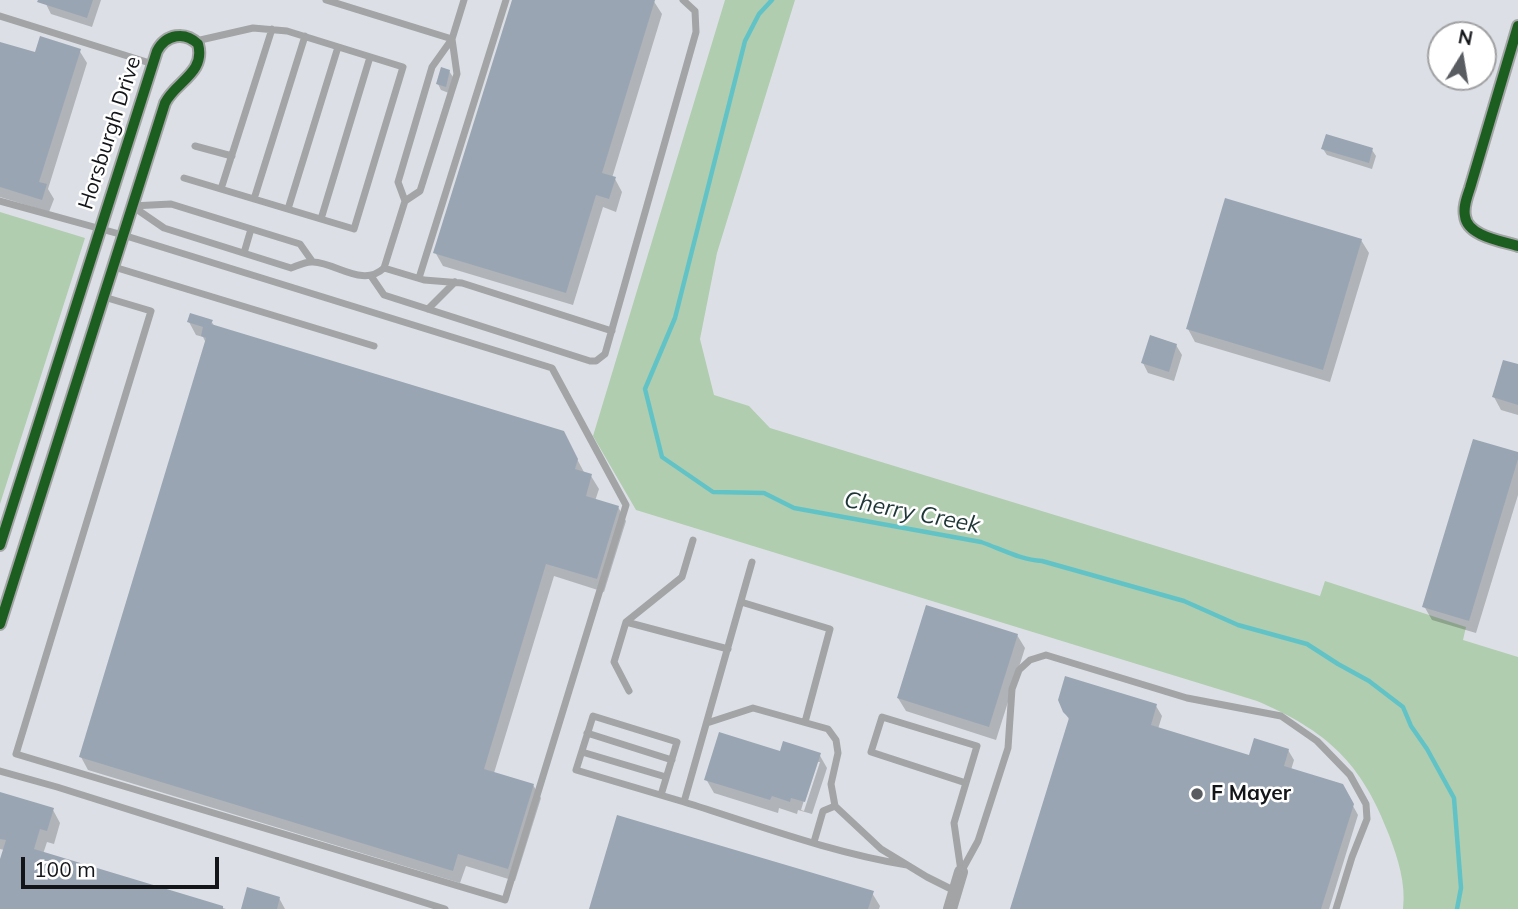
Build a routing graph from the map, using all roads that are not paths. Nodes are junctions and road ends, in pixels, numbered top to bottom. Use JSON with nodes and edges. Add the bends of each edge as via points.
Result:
{"nodes":[{"id":1,"x":326,"y":0,"type":"edge"},
{"id":2,"x":464,"y":0,"type":"edge"},
{"id":3,"x":506,"y":0,"type":"edge"},
{"id":4,"x":684,"y":0,"type":"edge"},
{"id":5,"x":0,"y":16,"type":"edge"},
{"id":6,"x":1518,"y":26,"type":"edge"},
{"id":7,"x":272,"y":29,"type":"junction"},
{"id":8,"x":305,"y":36,"type":"junction"},
{"id":9,"x":452,"y":39,"type":"junction"},
{"id":10,"x":195,"y":41,"type":"junction"},
{"id":11,"x":338,"y":47,"type":"junction"},
{"id":12,"x":370,"y":57,"type":"junction"},
{"id":13,"x":153,"y":64,"type":"junction"},
{"id":14,"x":195,"y":146,"type":"dead end"},
{"id":15,"x":232,"y":156,"type":"junction"},
{"id":16,"x":184,"y":178,"type":"dead end"},
{"id":17,"x":221,"y":189,"type":"junction"},
{"id":18,"x":254,"y":199,"type":"junction"},
{"id":19,"x":109,"y":200,"type":"junction"},
{"id":20,"x":0,"y":201,"type":"edge"},
{"id":21,"x":405,"y":201,"type":"junction"},
{"id":22,"x":132,"y":206,"type":"junction"},
{"id":23,"x":288,"y":209,"type":"junction"},
{"id":24,"x":321,"y":219,"type":"junction"},
{"id":25,"x":251,"y":229,"type":"junction"},
{"id":26,"x":100,"y":230,"type":"junction"},
{"id":27,"x":123,"y":235,"type":"junction"},
{"id":28,"x":1518,"y":246,"type":"edge"},
{"id":29,"x":244,"y":253,"type":"junction"},
{"id":30,"x":312,"y":261,"type":"junction"},
{"id":31,"x":113,"y":266,"type":"junction"},
{"id":32,"x":384,"y":268,"type":"junction"},
{"id":33,"x":370,"y":276,"type":"junction"},
{"id":34,"x":419,"y":278,"type":"junction"},
{"id":35,"x":456,"y":282,"type":"junction"},
{"id":36,"x":103,"y":297,"type":"junction"},
{"id":37,"x":428,"y":309,"type":"junction"},
{"id":38,"x":612,"y":331,"type":"junction"},
{"id":39,"x":373,"y":346,"type":"dead end"},
{"id":40,"x":1,"y":535,"type":"edge"},
{"id":41,"x":693,"y":540,"type":"dead end"},
{"id":42,"x":752,"y":562,"type":"dead end"},
{"id":43,"x":741,"y":602,"type":"junction"},
{"id":44,"x":626,"y":622,"type":"junction"},
{"id":45,"x":0,"y":624,"type":"edge"},
{"id":46,"x":728,"y":649,"type":"junction"},
{"id":47,"x":629,"y":691,"type":"dead end"},
{"id":48,"x":805,"y":722,"type":"junction"},
{"id":49,"x":707,"y":723,"type":"junction"},
{"id":50,"x":587,"y":733,"type":"junction"},
{"id":51,"x":582,"y":752,"type":"junction"},
{"id":52,"x":672,"y":760,"type":"junction"},
{"id":53,"x":0,"y":771,"type":"edge"},
{"id":54,"x":666,"y":777,"type":"junction"},
{"id":55,"x":966,"y":783,"type":"junction"},
{"id":56,"x":661,"y":795,"type":"junction"},
{"id":57,"x":684,"y":802,"type":"junction"},
{"id":58,"x":835,"y":806,"type":"junction"},
{"id":59,"x":814,"y":842,"type":"junction"},
{"id":60,"x":908,"y":865,"type":"junction"},
{"id":61,"x":961,"y":872,"type":"junction"},
{"id":62,"x":956,"y":891,"type":"junction"},
{"id":63,"x":445,"y":909,"type":"edge"},
{"id":64,"x":950,"y":909,"type":"edge"},
{"id":65,"x":1336,"y":909,"type":"edge"}],
"edges":[{"from":1,"to":9,"type":"lane"},
{"from":2,"to":9,"type":"lane"},
{"from":3,"to":34,"type":"lane"},
{"from":4,"to":38,"type":"lane","via":[[695,11],[696,32]]},
{"from":5,"to":13,"type":"lane"},
{"from":6,"to":28,"type":"street","via":[[1464,213],[1470,228]]},
{"from":7,"to":8,"type":"lane"},
{"from":7,"to":10,"type":"lane","via":[[253,28]]},
{"from":7,"to":15,"type":"lane"},
{"from":8,"to":11,"type":"lane"},
{"from":8,"to":18,"type":"lane"},
{"from":9,"to":21,"type":"lane","via":[[432,67],[398,182]]},
{"from":9,"to":21,"type":"lane","via":[[457,74],[421,191]]},
{"from":10,"to":13,"type":"street","name":"Horsburgh Drive","via":[[171,36],[160,44]]},
{"from":10,"to":22,"type":"street","name":"Horsburgh Drive","via":[[200,50],[197,67],[166,99]]},
{"from":11,"to":12,"type":"lane"},
{"from":11,"to":23,"type":"lane"},
{"from":12,"to":24,"type":"lane"},
{"from":12,"to":24,"type":"lane","via":[[403,67],[354,229]]},
{"from":13,"to":19,"type":"street","name":"Horsburgh Drive"},
{"from":14,"to":15,"type":"lane"},
{"from":15,"to":17,"type":"lane"},
{"from":16,"to":17,"type":"lane"},
{"from":17,"to":18,"type":"lane"},
{"from":18,"to":23,"type":"lane"},
{"from":19,"to":22,"type":"street"},
{"from":19,"to":26,"type":"street","name":"Horsburgh Drive"},
{"from":20,"to":26,"type":"lane"},
{"from":21,"to":32,"type":"lane"},
{"from":22,"to":25,"type":"lane","via":[[171,204]]},
{"from":22,"to":27,"type":"street","name":"Horsburgh Drive"},
{"from":22,"to":29,"type":"lane","via":[[164,228]]},
{"from":23,"to":24,"type":"lane"},
{"from":25,"to":29,"type":"lane"},
{"from":25,"to":30,"type":"lane","via":[[300,244]]},
{"from":26,"to":27,"type":"lane"},
{"from":26,"to":40,"type":"street","name":"Horsburgh Drive"},
{"from":27,"to":31,"type":"street","name":"Horsburgh Drive"},
{"from":27,"to":36,"type":"lane","via":[[552,369],[626,505],[505,900],[16,754],[150,311]]},
{"from":29,"to":30,"type":"lane","via":[[291,268]]},
{"from":30,"to":33,"type":"lane"},
{"from":31,"to":36,"type":"street","name":"Horsburgh Drive"},
{"from":31,"to":39,"type":"lane"},
{"from":32,"to":33,"type":"lane"},
{"from":32,"to":34,"type":"lane"},
{"from":33,"to":37,"type":"lane","via":[[384,295]]},
{"from":34,"to":35,"type":"lane"},
{"from":35,"to":37,"type":"lane"},
{"from":35,"to":38,"type":"lane"},
{"from":36,"to":45,"type":"street","name":"Horsburgh Drive"},
{"from":37,"to":38,"type":"lane","via":[[590,361],[605,354]]},
{"from":41,"to":44,"type":"lane","via":[[682,577]]},
{"from":42,"to":43,"type":"lane"},
{"from":43,"to":46,"type":"lane"},
{"from":43,"to":48,"type":"lane","via":[[830,629]]},
{"from":44,"to":46,"type":"lane"},
{"from":44,"to":47,"type":"lane","via":[[614,662]]},
{"from":46,"to":49,"type":"lane"},
{"from":48,"to":49,"type":"lane","via":[[753,708]]},
{"from":48,"to":58,"type":"lane","via":[[828,729],[836,740],[831,784]]},
{"from":49,"to":57,"type":"lane"},
{"from":50,"to":51,"type":"lane"},
{"from":50,"to":52,"type":"lane"},
{"from":50,"to":52,"type":"lane","via":[[593,716],[677,742]]},
{"from":51,"to":54,"type":"lane"},
{"from":51,"to":56,"type":"lane","via":[[576,770]]},
{"from":52,"to":54,"type":"lane"},
{"from":53,"to":63,"type":"lane"},
{"from":54,"to":56,"type":"lane"},
{"from":55,"to":55,"type":"lane","via":[[871,752],[882,717],[977,746]]},
{"from":55,"to":61,"type":"lane","via":[[954,823]]},
{"from":56,"to":57,"type":"lane"},
{"from":57,"to":59,"type":"lane"},
{"from":58,"to":59,"type":"lane","via":[[823,811]]},
{"from":58,"to":60,"type":"lane","via":[[881,849]]},
{"from":59,"to":60,"type":"lane"},
{"from":60,"to":62,"type":"lane"},
{"from":61,"to":62,"type":"street"},
{"from":61,"to":65,"type":"lane","via":[[978,841],[1008,748],[1019,670],[1046,655],[1187,698],[1281,716],[1317,741],[1350,775],[1366,804],[1367,819]]},
{"from":62,"to":64,"type":"street"}]}
